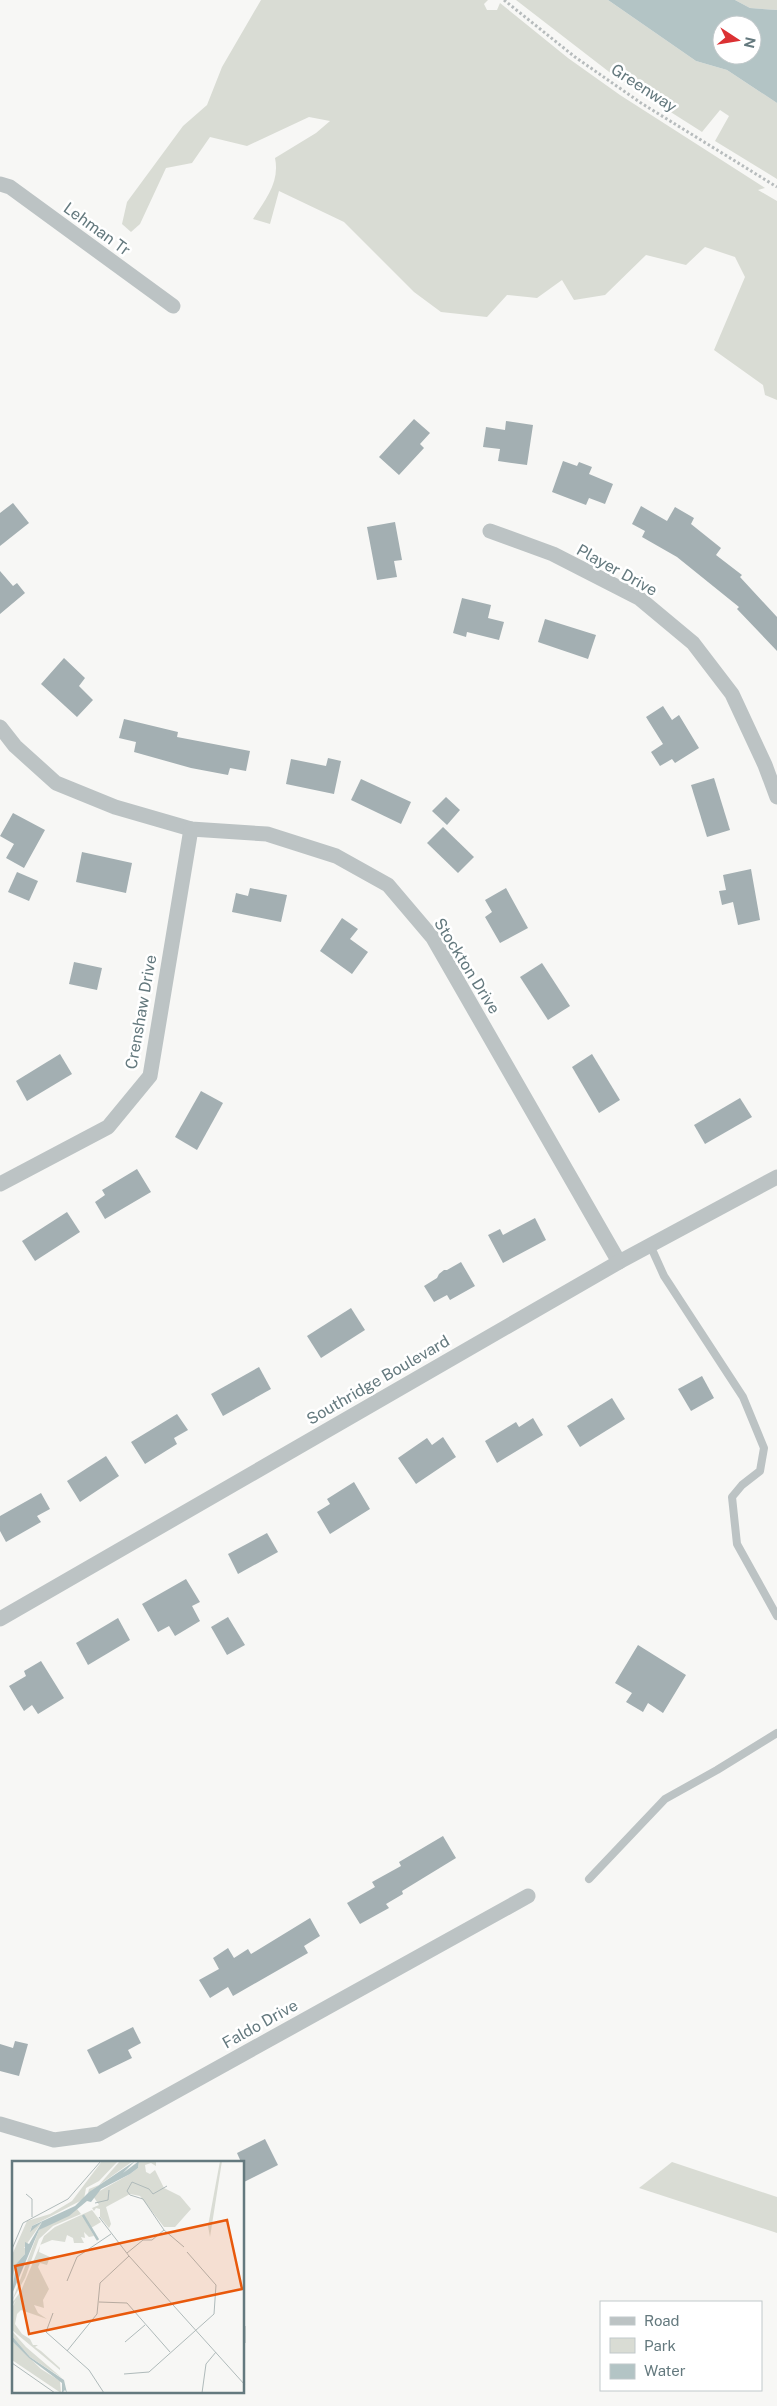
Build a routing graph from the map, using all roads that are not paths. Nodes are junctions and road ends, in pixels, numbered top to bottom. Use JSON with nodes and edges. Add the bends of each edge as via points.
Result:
{"nodes":[{"id":1,"x":0,"y":184,"type":"edge"},
{"id":2,"x":173,"y":306,"type":"dead end"},
{"id":3,"x":490,"y":531,"type":"dead end"},
{"id":4,"x":0,"y":727,"type":"edge"},
{"id":5,"x":777,"y":797,"type":"edge"},
{"id":6,"x":191,"y":829,"type":"junction"},
{"id":7,"x":777,"y":1177,"type":"edge"},
{"id":8,"x":0,"y":1184,"type":"edge"},
{"id":9,"x":650,"y":1245,"type":"junction"},
{"id":10,"x":619,"y":1262,"type":"junction"},
{"id":11,"x":777,"y":1616,"type":"edge"},
{"id":12,"x":0,"y":1619,"type":"edge"},
{"id":13,"x":777,"y":1733,"type":"edge"},
{"id":14,"x":589,"y":1879,"type":"dead end"},
{"id":15,"x":528,"y":1896,"type":"dead end"},
{"id":16,"x":0,"y":2124,"type":"edge"}],
"edges":[{"from":1,"to":2,"type":"street","name":"Lehman Tr","via":[[10,187]]},
{"from":3,"to":5,"type":"street","name":"Player Drive","via":[[553,554],[639,598],[693,643],[732,694]]},
{"from":4,"to":6,"type":"street","name":"Stockton Drive","via":[[15,746],[56,783],[115,807]]},
{"from":6,"to":8,"type":"street","name":"Crenshaw Drive","via":[[150,1076],[108,1127]]},
{"from":6,"to":10,"type":"street","name":"Stockton Drive","via":[[267,834],[336,856],[388,885],[433,938]]},
{"from":7,"to":9,"type":"street","name":"Southridge Boulevard"},
{"from":9,"to":10,"type":"street","name":"Southridge Boulevard"},
{"from":9,"to":11,"type":"lane","via":[[664,1276],[743,1397],[764,1448],[760,1471],[732,1497],[737,1544]]},
{"from":10,"to":12,"type":"street","name":"Southridge Boulevard"},
{"from":13,"to":14,"type":"lane","via":[[665,1799]]},
{"from":15,"to":16,"type":"street","name":"Faldo Drive","via":[[99,2134],[54,2140]]}]}
